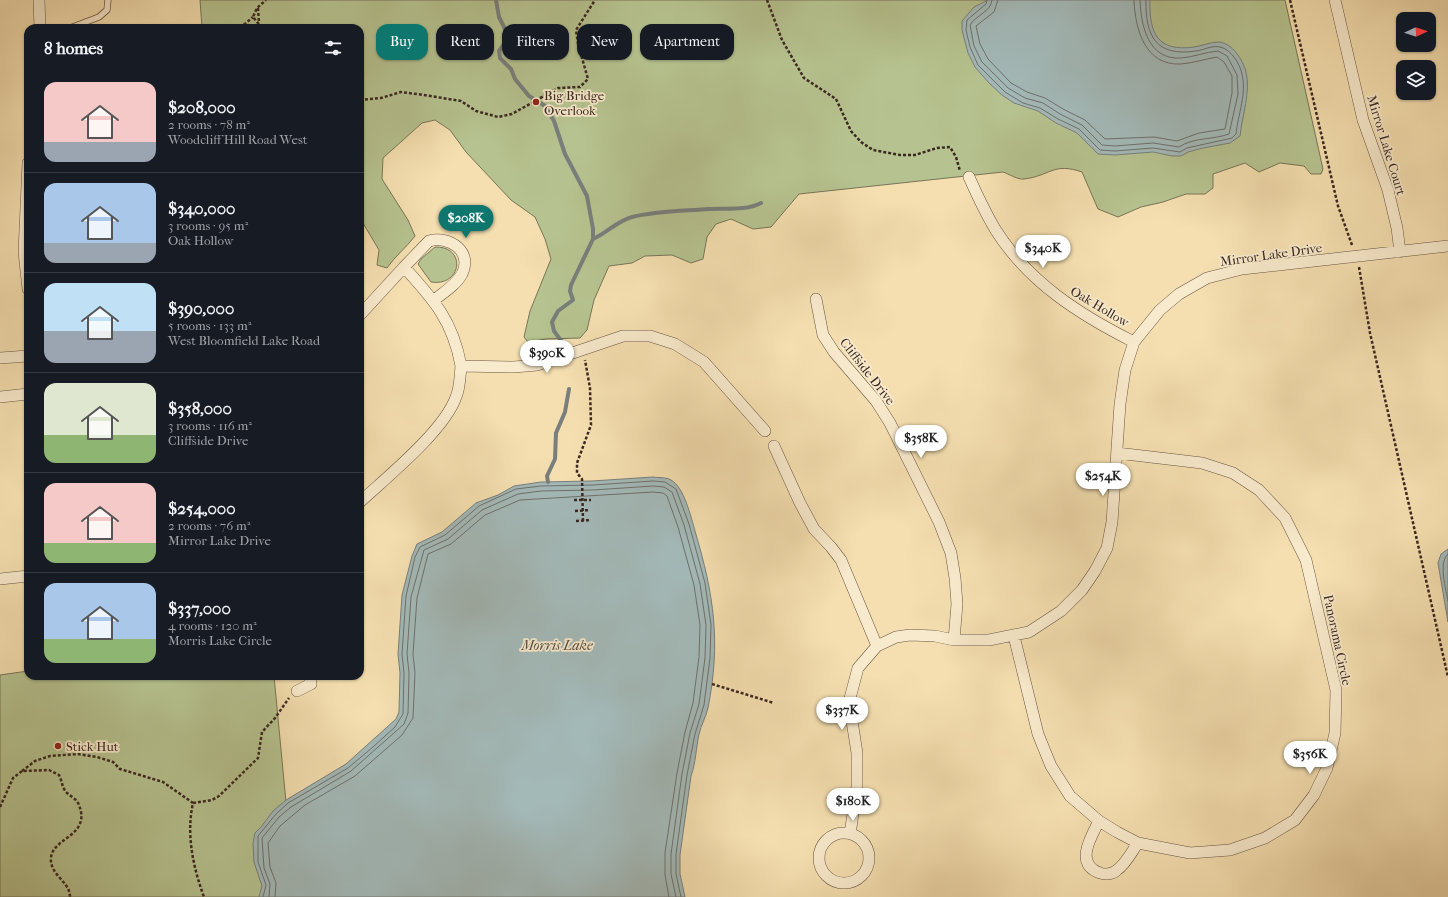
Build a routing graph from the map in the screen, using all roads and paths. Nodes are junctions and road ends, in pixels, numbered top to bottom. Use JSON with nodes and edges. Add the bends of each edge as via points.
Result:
{"nodes":[{"id":1,"x":40,"y":0,"type":"edge"},
{"id":2,"x":108,"y":0,"type":"edge"},
{"id":3,"x":266,"y":0,"type":"edge"},
{"id":4,"x":595,"y":0,"type":"edge"},
{"id":5,"x":767,"y":0,"type":"edge"},
{"id":6,"x":1290,"y":0,"type":"edge"},
{"id":7,"x":1336,"y":0,"type":"edge"},
{"id":8,"x":258,"y":8,"type":"junction"},
{"id":9,"x":253,"y":17,"type":"junction"},
{"id":10,"x":40,"y":24,"type":"edge"},
{"id":11,"x":81,"y":24,"type":"edge"},
{"id":12,"x":245,"y":24,"type":"edge"},
{"id":13,"x":259,"y":24,"type":"joint"},
{"id":14,"x":364,"y":100,"type":"edge"},
{"id":15,"x":969,"y":178,"type":"joint"},
{"id":16,"x":1448,"y":246,"type":"edge"},
{"id":17,"x":1353,"y":248,"type":"dead end"},
{"id":18,"x":1400,"y":252,"type":"junction"},
{"id":19,"x":1358,"y":263,"type":"dead end"},
{"id":20,"x":404,"y":267,"type":"junction"},
{"id":21,"x":816,"y":299,"type":"dead end"},
{"id":22,"x":434,"y":300,"type":"junction"},
{"id":23,"x":364,"y":311,"type":"edge"},
{"id":24,"x":1134,"y":342,"type":"junction"},
{"id":25,"x":583,"y":350,"type":"junction"},
{"id":26,"x":24,"y":356,"type":"edge"},
{"id":27,"x":0,"y":358,"type":"edge"},
{"id":28,"x":461,"y":366,"type":"junction"},
{"id":29,"x":24,"y":394,"type":"edge"},
{"id":30,"x":0,"y":397,"type":"edge"},
{"id":31,"x":765,"y":431,"type":"dead end"},
{"id":32,"x":774,"y":446,"type":"dead end"},
{"id":33,"x":1118,"y":453,"type":"junction"},
{"id":34,"x":364,"y":498,"type":"edge"},
{"id":35,"x":574,"y":500,"type":"dead end"},
{"id":36,"x":582,"y":500,"type":"junction"},
{"id":37,"x":591,"y":500,"type":"dead end"},
{"id":38,"x":583,"y":510,"type":"junction"},
{"id":39,"x":590,"y":510,"type":"dead end"},
{"id":40,"x":575,"y":511,"type":"dead end"},
{"id":41,"x":591,"y":520,"type":"dead end"},
{"id":42,"x":576,"y":521,"type":"dead end"},
{"id":43,"x":584,"y":521,"type":"junction"},
{"id":44,"x":24,"y":576,"type":"edge"},
{"id":45,"x":0,"y":579,"type":"edge"},
{"id":46,"x":1014,"y":636,"type":"junction"},
{"id":47,"x":954,"y":640,"type":"junction"},
{"id":48,"x":877,"y":646,"type":"junction"},
{"id":49,"x":1448,"y":677,"type":"edge"},
{"id":50,"x":310,"y":680,"type":"edge"},
{"id":51,"x":712,"y":684,"type":"dead end"},
{"id":52,"x":297,"y":691,"type":"joint"},
{"id":53,"x":774,"y":703,"type":"dead end"},
{"id":54,"x":22,"y":771,"type":"junction"},
{"id":55,"x":193,"y":803,"type":"junction"},
{"id":56,"x":0,"y":807,"type":"edge"},
{"id":57,"x":1099,"y":821,"type":"junction"},
{"id":58,"x":850,"y":834,"type":"junction"},
{"id":59,"x":1138,"y":843,"type":"junction"},
{"id":60,"x":70,"y":897,"type":"edge"},
{"id":61,"x":204,"y":897,"type":"edge"}],
"edges":[{"from":1,"to":10,"type":"street"},
{"from":2,"to":11,"type":"lane","via":[[107,10],[99,17]]},
{"from":3,"to":8,"type":"path"},
{"from":4,"to":14,"type":"path","via":[[576,30],[588,80],[580,87],[558,88],[512,114],[498,117],[476,111],[461,101],[408,93]]},
{"from":5,"to":15,"type":"path","via":[[782,40],[804,78],[836,99],[851,131],[860,142],[873,150],[900,155],[915,155],[950,147],[963,179]]},
{"from":6,"to":17,"type":"path","via":[[1338,206]]},
{"from":7,"to":18,"type":"street","name":"Mirror Lake Court","via":[[1363,120],[1388,190]]},
{"from":8,"to":9,"type":"path"},
{"from":8,"to":13,"type":"path"},
{"from":9,"to":12,"type":"path"},
{"from":9,"to":13,"type":"path"},
{"from":15,"to":24,"type":"street","name":"Oak Hollow","via":[[996,230],[1039,282],[1086,316]]},
{"from":16,"to":18,"type":"street","name":"Mirror Lake Drive"},
{"from":18,"to":24,"type":"street","name":"Mirror Lake Drive","via":[[1242,269],[1207,278],[1179,294],[1160,310]]},
{"from":19,"to":49,"type":"path","via":[[1370,334]]},
{"from":20,"to":22,"type":"street"},
{"from":20,"to":22,"type":"street","via":[[429,241],[445,239],[454,243],[464,260],[461,276]]},
{"from":20,"to":23,"type":"street"},
{"from":21,"to":47,"type":"street","name":"Cliffside Drive","via":[[823,335],[890,422],[939,522],[951,553],[956,578]]},
{"from":22,"to":28,"type":"street","via":[[458,347]]},
{"from":24,"to":33,"type":"street","name":"Mirror Lake Drive","via":[[1125,370],[1120,404]]},
{"from":25,"to":28,"type":"street","via":[[537,365]]},
{"from":25,"to":31,"type":"street","via":[[624,336],[650,336],[674,344],[704,362]]},
{"from":25,"to":36,"type":"path","via":[[590,388],[591,425],[577,463],[577,473],[582,479]]},
{"from":26,"to":27,"type":"street"},
{"from":28,"to":34,"type":"street","via":[[457,396],[447,415]]},
{"from":29,"to":30,"type":"street"},
{"from":32,"to":48,"type":"street","via":[[814,529],[841,560]]},
{"from":33,"to":46,"type":"street","name":"Mirror Lake Drive","via":[[1112,522],[1107,548],[1096,571],[1061,611],[1038,628]]},
{"from":33,"to":59,"type":"street","name":"Panorama Circle","via":[[1202,463],[1233,474],[1259,490],[1280,512],[1306,560],[1336,690],[1335,733],[1327,768],[1314,795],[1295,820],[1265,838],[1230,850],[1190,853]]},
{"from":35,"to":36,"type":"path"},
{"from":36,"to":37,"type":"path"},
{"from":36,"to":38,"type":"path"},
{"from":38,"to":39,"type":"path"},
{"from":38,"to":40,"type":"path"},
{"from":38,"to":43,"type":"path"},
{"from":41,"to":43,"type":"path"},
{"from":42,"to":43,"type":"path"},
{"from":44,"to":45,"type":"street"},
{"from":46,"to":47,"type":"street","name":"Mirror Lake Drive","via":[[989,640]]},
{"from":46,"to":57,"type":"street","name":"Panorama Circle","via":[[1038,734],[1051,766],[1070,796]]},
{"from":47,"to":48,"type":"street","name":"Mirror Lake Drive","via":[[910,635]]},
{"from":48,"to":58,"type":"street","via":[[858,668],[849,702],[857,753],[857,787]]},
{"from":50,"to":52,"type":"street","via":[[311,684]]},
{"from":51,"to":53,"type":"path"},
{"from":52,"to":55,"type":"path","via":[[262,732],[258,758],[219,796],[212,800]]},
{"from":54,"to":55,"type":"path","via":[[35,761],[50,756],[78,754],[97,757],[113,762],[120,769],[163,782]]},
{"from":54,"to":56,"type":"path","via":[[13,778]]},
{"from":54,"to":60,"type":"path","via":[[40,769],[54,772],[59,775],[65,790],[78,803],[80,823],[72,836],[53,850],[51,857],[52,867],[70,892]]},
{"from":55,"to":61,"type":"path","via":[[189,835]]},
{"from":57,"to":59,"type":"street","name":"Panorama Circle"},
{"from":57,"to":59,"type":"street","via":[[1086,852],[1086,860],[1095,872],[1111,874],[1118,870]]},
{"from":58,"to":58,"type":"street","via":[[840,833],[831,837],[824,843],[820,852],[819,862],[822,871],[829,879],[838,883],[857,880],[869,864],[866,845]]}]}
